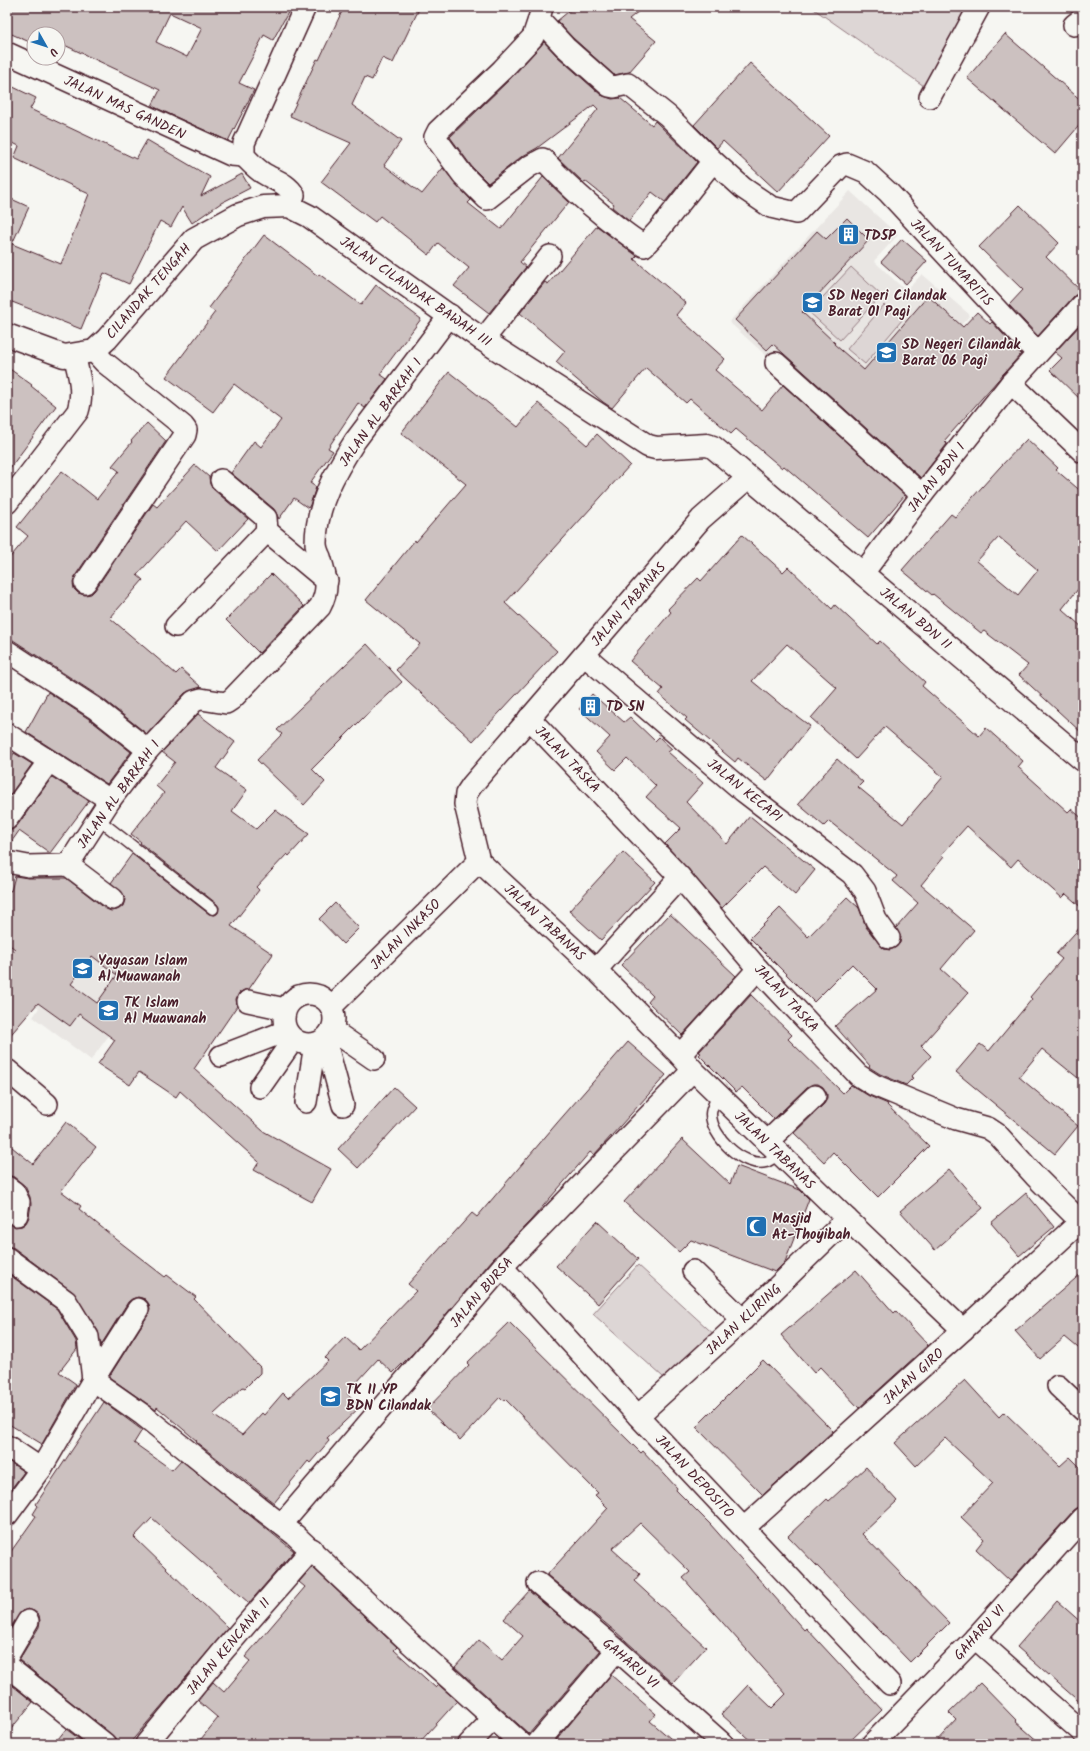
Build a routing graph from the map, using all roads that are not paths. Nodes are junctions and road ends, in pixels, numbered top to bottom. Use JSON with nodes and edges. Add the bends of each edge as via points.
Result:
{"nodes":[{"id":1,"x":305,"y":7,"type":"edge"},
{"id":2,"x":979,"y":7,"type":"edge"},
{"id":3,"x":540,"y":13,"type":"edge"},
{"id":4,"x":7,"y":53,"type":"edge"},
{"id":5,"x":930,"y":97,"type":"dead end"},
{"id":6,"x":244,"y":156,"type":"junction"},
{"id":7,"x":713,"y":162,"type":"junction"},
{"id":8,"x":289,"y":206,"type":"junction"},
{"id":9,"x":550,"y":256,"type":"dead end"},
{"id":10,"x":1083,"y":304,"type":"edge"},
{"id":11,"x":450,"y":316,"type":"junction"},
{"id":12,"x":7,"y":335,"type":"edge"},
{"id":13,"x":483,"y":340,"type":"junction"},
{"id":14,"x":84,"y":353,"type":"junction"},
{"id":15,"x":1037,"y":353,"type":"junction"},
{"id":16,"x":776,"y":363,"type":"dead end"},
{"id":17,"x":1011,"y":383,"type":"junction"},
{"id":18,"x":1083,"y":452,"type":"edge"},
{"id":19,"x":749,"y":477,"type":"junction"},
{"id":20,"x":221,"y":480,"type":"dead end"},
{"id":21,"x":922,"y":495,"type":"junction"},
{"id":22,"x":7,"y":503,"type":"edge"},
{"id":23,"x":266,"y":531,"type":"junction"},
{"id":24,"x":863,"y":573,"type":"junction"},
{"id":25,"x":327,"y":581,"type":"junction"},
{"id":26,"x":85,"y":583,"type":"dead end"},
{"id":27,"x":176,"y":626,"type":"dead end"},
{"id":28,"x":584,"y":655,"type":"junction"},
{"id":29,"x":11,"y":659,"type":"edge"},
{"id":30,"x":529,"y":718,"type":"junction"},
{"id":31,"x":7,"y":734,"type":"edge"},
{"id":32,"x":148,"y":750,"type":"junction"},
{"id":33,"x":1083,"y":760,"type":"edge"},
{"id":34,"x":49,"y":762,"type":"junction"},
{"id":35,"x":110,"y":800,"type":"junction"},
{"id":36,"x":7,"y":819,"type":"edge"},
{"id":37,"x":98,"y":819,"type":"junction"},
{"id":38,"x":479,"y":861,"type":"junction"},
{"id":39,"x":7,"y":862,"type":"edge"},
{"id":40,"x":68,"y":865,"type":"junction"},
{"id":41,"x":680,"y":877,"type":"junction"},
{"id":42,"x":113,"y":900,"type":"dead end"},
{"id":43,"x":214,"y":909,"type":"dead end"},
{"id":44,"x":889,"y":938,"type":"dead end"},
{"id":45,"x":758,"y":968,"type":"junction"},
{"id":46,"x":596,"y":970,"type":"junction"},
{"id":47,"x":248,"y":1001,"type":"dead end"},
{"id":48,"x":331,"y":1007,"type":"junction"},
{"id":49,"x":285,"y":1009,"type":"junction"},
{"id":50,"x":290,"y":1035,"type":"junction"},
{"id":51,"x":324,"y":1037,"type":"junction"},
{"id":52,"x":221,"y":1056,"type":"dead end"},
{"id":53,"x":374,"y":1059,"type":"dead end"},
{"id":54,"x":687,"y":1062,"type":"junction"},
{"id":55,"x":7,"y":1070,"type":"edge"},
{"id":56,"x":260,"y":1087,"type":"dead end"},
{"id":57,"x":718,"y":1094,"type":"junction"},
{"id":58,"x":815,"y":1096,"type":"dead end"},
{"id":59,"x":306,"y":1102,"type":"dead end"},
{"id":60,"x":47,"y":1104,"type":"dead end"},
{"id":61,"x":343,"y":1105,"type":"dead end"},
{"id":62,"x":773,"y":1148,"type":"junction"},
{"id":63,"x":7,"y":1187,"type":"edge"},
{"id":64,"x":17,"y":1215,"type":"dead end"},
{"id":65,"x":846,"y":1219,"type":"junction"},
{"id":66,"x":1082,"y":1223,"type":"edge"},
{"id":67,"x":7,"y":1258,"type":"edge"},
{"id":68,"x":502,"y":1267,"type":"junction"},
{"id":69,"x":693,"y":1271,"type":"dead end"},
{"id":70,"x":138,"y":1309,"type":"dead end"},
{"id":71,"x":743,"y":1320,"type":"junction"},
{"id":72,"x":964,"y":1330,"type":"junction"},
{"id":73,"x":93,"y":1380,"type":"junction"},
{"id":74,"x":1058,"y":1386,"type":"dead end"},
{"id":75,"x":1083,"y":1410,"type":"edge"},
{"id":76,"x":638,"y":1416,"type":"junction"},
{"id":77,"x":7,"y":1446,"type":"edge"},
{"id":78,"x":41,"y":1469,"type":"junction"},
{"id":79,"x":7,"y":1516,"type":"edge"},
{"id":80,"x":1083,"y":1518,"type":"edge"},
{"id":81,"x":282,"y":1524,"type":"junction"},
{"id":82,"x":744,"y":1528,"type":"junction"},
{"id":83,"x":312,"y":1550,"type":"junction"},
{"id":84,"x":538,"y":1584,"type":"dead end"},
{"id":85,"x":28,"y":1621,"type":"dead end"},
{"id":86,"x":975,"y":1638,"type":"junction"},
{"id":87,"x":617,"y":1650,"type":"junction"},
{"id":88,"x":7,"y":1657,"type":"edge"},
{"id":89,"x":7,"y":1666,"type":"edge"},
{"id":90,"x":890,"y":1684,"type":"dead end"},
{"id":91,"x":494,"y":1719,"type":"junction"},
{"id":92,"x":1083,"y":1733,"type":"edge"},
{"id":93,"x":105,"y":1744,"type":"edge"},
{"id":94,"x":146,"y":1744,"type":"edge"},
{"id":95,"x":469,"y":1744,"type":"edge"},
{"id":96,"x":522,"y":1744,"type":"edge"},
{"id":97,"x":537,"y":1744,"type":"edge"},
{"id":98,"x":723,"y":1744,"type":"edge"},
{"id":99,"x":872,"y":1744,"type":"edge"}],
"edges":[{"from":1,"to":6,"type":"street","via":[[244,143]]},
{"from":2,"to":5,"type":"street"},
{"from":3,"to":7,"type":"street","via":[[565,47],[609,86],[628,84],[668,116]]},
{"from":3,"to":7,"type":"street","via":[[534,37],[438,131],[435,137],[463,175],[487,199],[528,168],[543,160],[591,206],[644,246]]},
{"from":4,"to":6,"type":"street","name":"JALAN MAS GANDEN","via":[[231,155]]},
{"from":6,"to":8,"type":"street","via":[[262,173],[290,188],[294,195]]},
{"from":7,"to":15,"type":"street","name":"JALAN TUMARITIS","via":[[743,188],[771,207],[796,212],[841,166],[847,164],[866,172]]},
{"from":8,"to":11,"type":"street","name":"JALAN CILANDAK BAWAH III","via":[[309,216]]},
{"from":8,"to":14,"type":"street","name":"CILANDAK TENGAH","via":[[263,206],[238,215],[194,239],[107,339]]},
{"from":9,"to":13,"type":"street"},
{"from":10,"to":15,"type":"street","name":"JALAN BDN I"},
{"from":11,"to":13,"type":"street","name":"JALAN CILANDAK BAWAH III"},
{"from":11,"to":25,"type":"street","name":"JALAN AL BARKAH I","via":[[342,461],[324,498],[316,545]]},
{"from":12,"to":14,"type":"street","via":[[64,356]]},
{"from":13,"to":19,"type":"street","name":"JALAN CILANDAK BAWAH III","via":[[648,446],[656,448],[707,445],[713,447]]},
{"from":14,"to":22,"type":"street","via":[[79,374],[82,392],[78,411]]},
{"from":14,"to":26,"type":"street","via":[[104,362],[186,430]]},
{"from":15,"to":17,"type":"street","name":"JALAN BDN I"},
{"from":16,"to":21,"type":"street"},
{"from":17,"to":18,"type":"street"},
{"from":17,"to":21,"type":"street","name":"JALAN BDN I"},
{"from":19,"to":24,"type":"street","name":"JALAN BDN II"},
{"from":19,"to":28,"type":"street","name":"JALAN TABANAS","via":[[701,519]]},
{"from":20,"to":23,"type":"street","via":[[266,518]]},
{"from":21,"to":24,"type":"street","name":"JALAN BDN I"},
{"from":23,"to":25,"type":"street"},
{"from":23,"to":27,"type":"street"},
{"from":24,"to":33,"type":"street","name":"JALAN BDN II"},
{"from":25,"to":32,"type":"street","name":"JALAN AL BARKAH I","via":[[320,607],[232,699],[221,703],[197,699]]},
{"from":28,"to":30,"type":"street","name":"JALAN TABANAS"},
{"from":28,"to":44,"type":"street","name":"JALAN KECAPI","via":[[743,791],[852,874],[865,891],[876,920]]},
{"from":29,"to":32,"type":"street","via":[[96,709]]},
{"from":30,"to":38,"type":"street","name":"JALAN TABANAS","via":[[466,794]]},
{"from":30,"to":41,"type":"street","name":"JALAN TASKA"},
{"from":31,"to":34,"type":"street"},
{"from":32,"to":35,"type":"street","name":"JALAN AL BARKAH I"},
{"from":34,"to":35,"type":"street"},
{"from":34,"to":36,"type":"street"},
{"from":35,"to":37,"type":"street","name":"JALAN AL BARKAH I"},
{"from":37,"to":40,"type":"street","name":"JALAN AL BARKAH I"},
{"from":37,"to":43,"type":"lane"},
{"from":38,"to":46,"type":"street","name":"JALAN TABANAS"},
{"from":38,"to":48,"type":"street","name":"JALAN INKASO"},
{"from":39,"to":40,"type":"street","via":[[28,866]]},
{"from":40,"to":42,"type":"street"},
{"from":41,"to":45,"type":"street","name":"JALAN TASKA"},
{"from":41,"to":46,"type":"street"},
{"from":45,"to":54,"type":"street","name":"JALAN BURSA"},
{"from":45,"to":66,"type":"street","name":"JALAN TASKA","via":[[858,1075],[956,1119],[988,1128],[998,1134],[1034,1176]]},
{"from":46,"to":54,"type":"street","name":"JALAN TABANAS"},
{"from":47,"to":49,"type":"street"},
{"from":48,"to":49,"type":"street","via":[[324,999],[314,994],[302,994],[292,1000]]},
{"from":48,"to":51,"type":"street","via":[[334,1018]]},
{"from":49,"to":50,"type":"street","via":[[283,1020]]},
{"from":50,"to":51,"type":"street","via":[[304,1044]]},
{"from":50,"to":52,"type":"street"},
{"from":50,"to":56,"type":"street"},
{"from":51,"to":53,"type":"street"},
{"from":51,"to":59,"type":"street"},
{"from":51,"to":61,"type":"street"},
{"from":54,"to":57,"type":"street","name":"JALAN TABANAS"},
{"from":54,"to":68,"type":"street","name":"JALAN BURSA"},
{"from":55,"to":60,"type":"street"},
{"from":57,"to":62,"type":"street","name":"JALAN TABANAS"},
{"from":57,"to":62,"type":"lane","via":[[711,1114],[716,1130],[728,1148],[750,1162],[766,1162]]},
{"from":58,"to":62,"type":"street"},
{"from":62,"to":65,"type":"street","name":"JALAN TABANAS"},
{"from":63,"to":64,"type":"street","via":[[14,1192],[19,1202]]},
{"from":65,"to":71,"type":"street","name":"JALAN KLIRING"},
{"from":65,"to":72,"type":"street","name":"JALAN TABANAS"},
{"from":66,"to":72,"type":"street","name":"JALAN GIRO"},
{"from":67,"to":73,"type":"street","via":[[66,1300],[88,1337]]},
{"from":68,"to":76,"type":"street","name":"JALAN DEPOSITO"},
{"from":68,"to":81,"type":"street","name":"JALAN BURSA"},
{"from":69,"to":71,"type":"street"},
{"from":70,"to":73,"type":"street"},
{"from":71,"to":76,"type":"street","name":"JALAN KLIRING"},
{"from":72,"to":82,"type":"street","name":"JALAN GIRO"},
{"from":73,"to":78,"type":"street"},
{"from":73,"to":81,"type":"street","via":[[143,1415]]},
{"from":74,"to":75,"type":"street"},
{"from":76,"to":82,"type":"street","name":"JALAN DEPOSITO"},
{"from":77,"to":78,"type":"street"},
{"from":78,"to":79,"type":"street"},
{"from":80,"to":86,"type":"street","name":"GAHARU VI"},
{"from":81,"to":83,"type":"street"},
{"from":82,"to":90,"type":"street","name":"JALAN DEPOSITO"},
{"from":83,"to":91,"type":"street"},
{"from":83,"to":94,"type":"street","name":"JALAN KENCANA II"},
{"from":84,"to":87,"type":"street","name":"GAHARU VI"},
{"from":85,"to":88,"type":"street"},
{"from":86,"to":92,"type":"street"},
{"from":86,"to":99,"type":"street","name":"GAHARU VI"},
{"from":87,"to":97,"type":"street"},
{"from":87,"to":98,"type":"street","name":"GAHARU VI"},
{"from":89,"to":93,"type":"street"},
{"from":91,"to":95,"type":"street"},
{"from":91,"to":96,"type":"street"}]}
